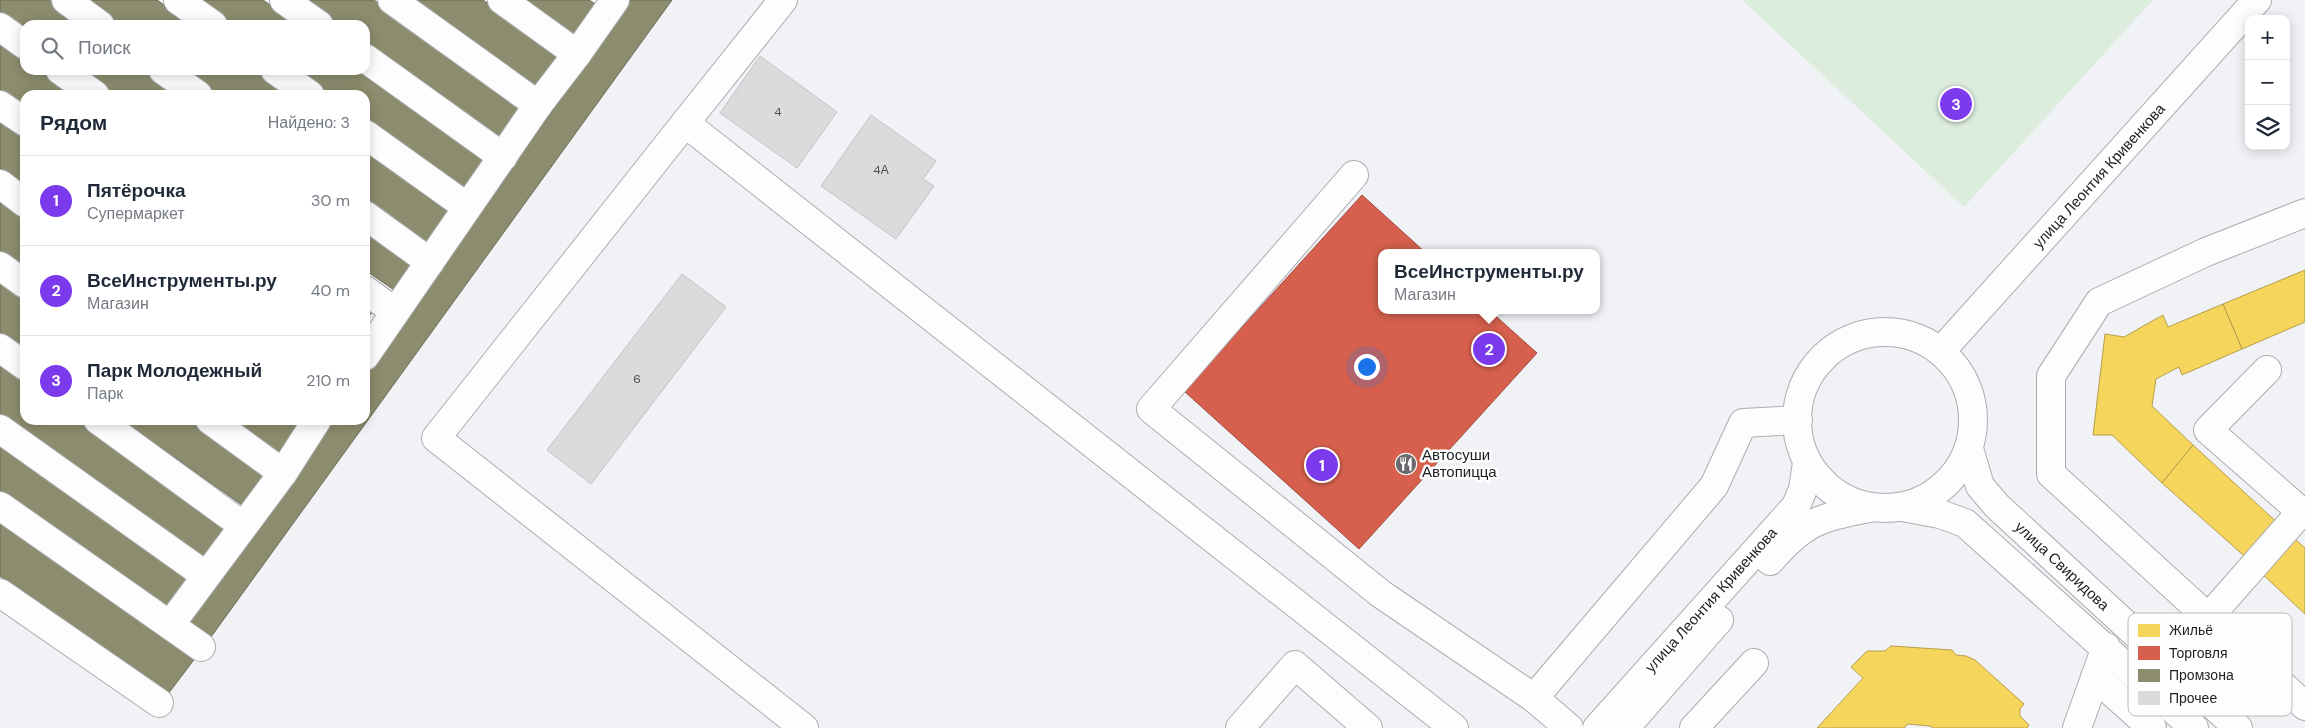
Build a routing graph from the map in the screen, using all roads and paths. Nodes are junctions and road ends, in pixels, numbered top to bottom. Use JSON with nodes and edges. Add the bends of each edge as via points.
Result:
{"nodes":[{"id":1,"x":66,"y":0,"type":"edge"},
{"id":2,"x":178,"y":0,"type":"edge"},
{"id":3,"x":284,"y":0,"type":"edge"},
{"id":4,"x":392,"y":0,"type":"edge"},
{"id":5,"x":502,"y":0,"type":"edge"},
{"id":6,"x":782,"y":0,"type":"edge"},
{"id":7,"x":2257,"y":0,"type":"edge"},
{"id":8,"x":611,"y":1,"type":"edge"},
{"id":9,"x":93,"y":20,"type":"edge"},
{"id":10,"x":206,"y":20,"type":"edge"},
{"id":11,"x":312,"y":20,"type":"edge"},
{"id":12,"x":0,"y":27,"type":"edge"},
{"id":13,"x":20,"y":41,"type":"edge"},
{"id":14,"x":577,"y":54,"type":"junction"},
{"id":15,"x":370,"y":62,"type":"edge"},
{"id":16,"x":67,"y":75,"type":"edge"},
{"id":17,"x":170,"y":75,"type":"edge"},
{"id":18,"x":282,"y":75,"type":"edge"},
{"id":19,"x":88,"y":90,"type":"edge"},
{"id":20,"x":191,"y":90,"type":"edge"},
{"id":21,"x":303,"y":90,"type":"edge"},
{"id":22,"x":0,"y":104,"type":"edge"},
{"id":23,"x":538,"y":105,"type":"junction"},
{"id":24,"x":20,"y":118,"type":"edge"},
{"id":25,"x":685,"y":123,"type":"junction"},
{"id":26,"x":370,"y":138,"type":"edge"},
{"id":27,"x":503,"y":157,"type":"junction"},
{"id":28,"x":1354,"y":175,"type":"dead end"},
{"id":29,"x":0,"y":184,"type":"edge"},
{"id":30,"x":20,"y":199,"type":"edge"},
{"id":31,"x":467,"y":207,"type":"junction"},
{"id":32,"x":2305,"y":213,"type":"edge"},
{"id":33,"x":370,"y":219,"type":"edge"},
{"id":34,"x":430,"y":262,"type":"junction"},
{"id":35,"x":0,"y":266,"type":"edge"},
{"id":36,"x":20,"y":280,"type":"edge"},
{"id":37,"x":370,"y":294,"type":"edge"},
{"id":38,"x":394,"y":311,"type":"junction"},
{"id":39,"x":0,"y":348,"type":"edge"},
{"id":40,"x":370,"y":348,"type":"edge"},
{"id":41,"x":1941,"y":351,"type":"junction"},
{"id":42,"x":20,"y":362,"type":"edge"},
{"id":43,"x":2267,"y":370,"type":"dead end"},
{"id":44,"x":1798,"y":420,"type":"junction"},
{"id":45,"x":105,"y":425,"type":"edge"},
{"id":46,"x":217,"y":425,"type":"edge"},
{"id":47,"x":314,"y":425,"type":"edge"},
{"id":48,"x":0,"y":429,"type":"edge"},
{"id":49,"x":1970,"y":452,"type":"junction"},
{"id":50,"x":1807,"y":463,"type":"junction"},
{"id":51,"x":283,"y":473,"type":"junction"},
{"id":52,"x":0,"y":506,"type":"edge"},
{"id":53,"x":1902,"y":507,"type":"junction"},
{"id":54,"x":1868,"y":508,"type":"junction"},
{"id":55,"x":2303,"y":514,"type":"edge"},
{"id":56,"x":242,"y":525,"type":"junction"},
{"id":57,"x":205,"y":576,"type":"junction"},
{"id":58,"x":0,"y":593,"type":"edge"},
{"id":59,"x":2203,"y":613,"type":"edge"},
{"id":60,"x":2213,"y":613,"type":"edge"},
{"id":61,"x":170,"y":625,"type":"junction"},
{"id":62,"x":2128,"y":627,"type":"edge"},
{"id":63,"x":201,"y":647,"type":"dead end"},
{"id":64,"x":2106,"y":647,"type":"junction"},
{"id":65,"x":1754,"y":663,"type":"dead end"},
{"id":66,"x":2128,"y":667,"type":"edge"},
{"id":67,"x":2095,"y":677,"type":"junction"},
{"id":68,"x":2292,"y":694,"type":"edge"},
{"id":69,"x":1534,"y":698,"type":"junction"},
{"id":70,"x":158,"y":702,"type":"dead end"},
{"id":71,"x":2305,"y":706,"type":"edge"},
{"id":72,"x":2128,"y":707,"type":"edge"},
{"id":73,"x":2139,"y":716,"type":"edge"},
{"id":74,"x":2181,"y":716,"type":"edge"},
{"id":75,"x":2225,"y":716,"type":"edge"},
{"id":76,"x":2084,"y":724,"type":"edge"},
{"id":77,"x":804,"y":728,"type":"edge"},
{"id":78,"x":1240,"y":728,"type":"edge"},
{"id":79,"x":1368,"y":728,"type":"edge"},
{"id":80,"x":1454,"y":728,"type":"edge"},
{"id":81,"x":1570,"y":728,"type":"edge"},
{"id":82,"x":1597,"y":728,"type":"edge"},
{"id":83,"x":1625,"y":728,"type":"edge"},
{"id":84,"x":1694,"y":728,"type":"edge"},
{"id":85,"x":2152,"y":728,"type":"edge"},
{"id":86,"x":2194,"y":728,"type":"edge"},
{"id":87,"x":2238,"y":728,"type":"edge"}],
"edges":[{"from":1,"to":9,"type":"street"},
{"from":2,"to":10,"type":"street"},
{"from":3,"to":11,"type":"street"},
{"from":4,"to":23,"type":"street"},
{"from":5,"to":14,"type":"street"},
{"from":6,"to":25,"type":"street"},
{"from":7,"to":41,"type":"street","name":"улица Леонтия Кривенкова"},
{"from":8,"to":14,"type":"street"},
{"from":12,"to":13,"type":"street"},
{"from":14,"to":23,"type":"street"},
{"from":15,"to":27,"type":"street"},
{"from":16,"to":19,"type":"street"},
{"from":17,"to":20,"type":"street"},
{"from":18,"to":21,"type":"street"},
{"from":22,"to":24,"type":"street"},
{"from":23,"to":27,"type":"street"},
{"from":25,"to":77,"type":"street","via":[[436,438]]},
{"from":25,"to":80,"type":"street"},
{"from":26,"to":31,"type":"street"},
{"from":27,"to":31,"type":"street"},
{"from":28,"to":69,"type":"street","via":[[1151,409],[1381,594]]},
{"from":29,"to":30,"type":"street"},
{"from":31,"to":34,"type":"street"},
{"from":32,"to":59,"type":"street","via":[[2206,252],[2098,302],[2051,376],[2051,474]]},
{"from":33,"to":34,"type":"street"},
{"from":34,"to":38,"type":"street"},
{"from":35,"to":36,"type":"street"},
{"from":37,"to":38,"type":"street"},
{"from":38,"to":40,"type":"street"},
{"from":39,"to":42,"type":"street"},
{"from":41,"to":44,"type":"street","via":[[1915,337],[1879,332],[1840,344],[1814,368],[1800,396]]},
{"from":41,"to":49,"type":"street","via":[[1957,368],[1970,391],[1975,428]]},
{"from":43,"to":55,"type":"street","via":[[2208,430]]},
{"from":44,"to":50,"type":"street","via":[[1798,434]]},
{"from":44,"to":69,"type":"street","via":[[1742,423],[1714,486]]},
{"from":45,"to":56,"type":"street"},
{"from":46,"to":51,"type":"street"},
{"from":47,"to":51,"type":"street"},
{"from":48,"to":57,"type":"street"},
{"from":49,"to":53,"type":"street","via":[[1937,489]]},
{"from":49,"to":62,"type":"street","name":"улица Свиридова","via":[[1980,486],[1997,506]]},
{"from":50,"to":54,"type":"street","via":[[1821,485]]},
{"from":50,"to":82,"type":"street","name":"улица Леонтия Кривенкова","via":[[1803,489],[1796,506]]},
{"from":51,"to":56,"type":"street"},
{"from":52,"to":61,"type":"street"},
{"from":53,"to":54,"type":"street"},
{"from":53,"to":64,"type":"street","name":"улица Свиридова","via":[[1940,514],[1965,523]]},
{"from":54,"to":83,"type":"street","name":"улица Леонтия Кривенкова","via":[[1808,524],[1786,542]]},
{"from":55,"to":60,"type":"street"},
{"from":56,"to":57,"type":"street"},
{"from":57,"to":61,"type":"street"},
{"from":58,"to":70,"type":"street"},
{"from":61,"to":63,"type":"street"},
{"from":64,"to":66,"type":"street","name":"улица Свиридова"},
{"from":64,"to":67,"type":"street"},
{"from":65,"to":84,"type":"street"},
{"from":67,"to":72,"type":"street"},
{"from":67,"to":76,"type":"street"},
{"from":68,"to":71,"type":"street"},
{"from":69,"to":81,"type":"street"},
{"from":73,"to":85,"type":"street"},
{"from":74,"to":86,"type":"street","name":"улица Свиридова"},
{"from":75,"to":87,"type":"street","name":"улица Свиридова"},
{"from":78,"to":79,"type":"street","via":[[1295,664]]}]}
